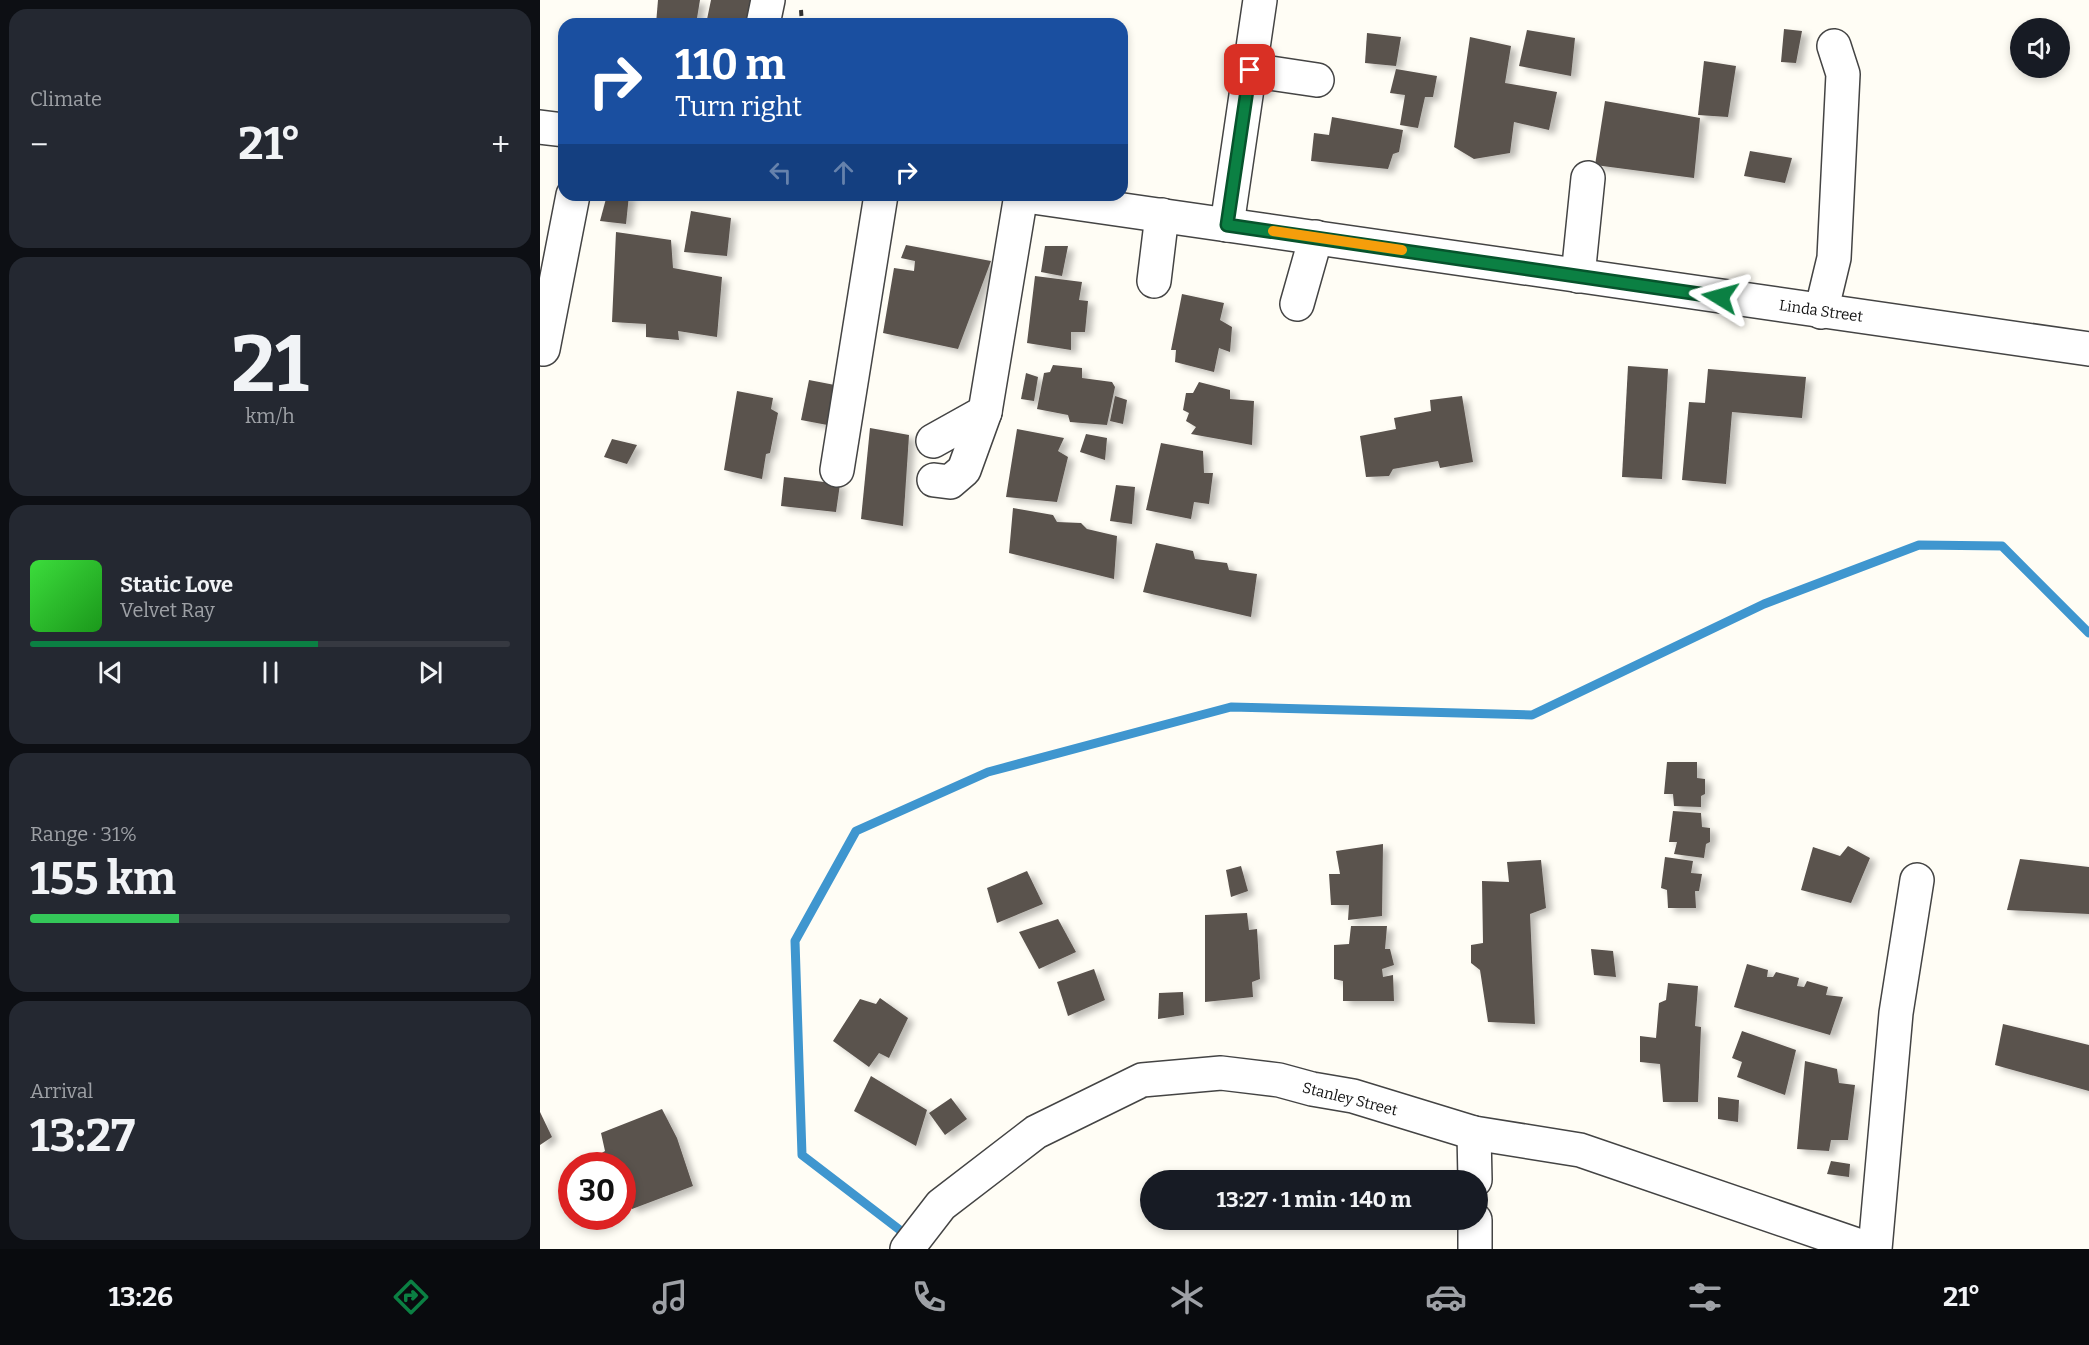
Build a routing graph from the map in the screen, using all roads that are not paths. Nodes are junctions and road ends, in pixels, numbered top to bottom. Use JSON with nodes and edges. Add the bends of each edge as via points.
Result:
{"nodes":[{"id":1,"x":768,"y":0,"type":"edge"},
{"id":2,"x":1260,"y":0,"type":"edge"},
{"id":3,"x":764,"y":18,"type":"edge"},
{"id":4,"x":1834,"y":46,"type":"dead end"},
{"id":5,"x":1250,"y":70,"type":"junction"},
{"id":6,"x":1317,"y":80,"type":"dead end"},
{"id":7,"x":540,"y":127,"type":"edge"},
{"id":8,"x":558,"y":129,"type":"edge"},
{"id":9,"x":1588,"y":178,"type":"dead end"},
{"id":10,"x":572,"y":201,"type":"edge"},
{"id":11,"x":880,"y":201,"type":"edge"},
{"id":12,"x":1019,"y":201,"type":"edge"},
{"id":13,"x":1063,"y":201,"type":"edge"},
{"id":14,"x":1162,"y":215,"type":"junction"},
{"id":15,"x":1227,"y":225,"type":"junction"},
{"id":16,"x":1316,"y":237,"type":"junction"},
{"id":17,"x":1578,"y":276,"type":"junction"},
{"id":18,"x":1154,"y":281,"type":"dead end"},
{"id":19,"x":1297,"y":304,"type":"dead end"},
{"id":20,"x":1821,"y":312,"type":"junction"},
{"id":21,"x":543,"y":349,"type":"dead end"},
{"id":22,"x":2089,"y":349,"type":"edge"},
{"id":23,"x":985,"y":412,"type":"junction"},
{"id":24,"x":933,"y":441,"type":"dead end"},
{"id":25,"x":837,"y":470,"type":"dead end"},
{"id":26,"x":934,"y":480,"type":"dead end"},
{"id":27,"x":1917,"y":880,"type":"dead end"},
{"id":28,"x":1474,"y":1132,"type":"junction"},
{"id":29,"x":1475,"y":1170,"type":"edge"},
{"id":30,"x":1475,"y":1230,"type":"edge"},
{"id":31,"x":1835,"y":1244,"type":"edge"},
{"id":32,"x":907,"y":1249,"type":"edge"},
{"id":33,"x":1475,"y":1249,"type":"edge"},
{"id":34,"x":1869,"y":1249,"type":"edge"},
{"id":35,"x":1875,"y":1249,"type":"edge"}],
"edges":[{"from":1,"to":3,"type":"street"},
{"from":2,"to":5,"type":"street"},
{"from":4,"to":20,"type":"street","via":[[1843,74],[1834,258]]},
{"from":5,"to":6,"type":"street"},
{"from":5,"to":15,"type":"street"},
{"from":7,"to":8,"type":"street"},
{"from":9,"to":17,"type":"street"},
{"from":10,"to":21,"type":"street"},
{"from":11,"to":25,"type":"street"},
{"from":12,"to":23,"type":"street"},
{"from":13,"to":14,"type":"street","name":"Linda Street"},
{"from":14,"to":15,"type":"street","name":"Linda Street"},
{"from":14,"to":18,"type":"street"},
{"from":15,"to":16,"type":"street","name":"Linda Street"},
{"from":16,"to":17,"type":"street","name":"Linda Street"},
{"from":16,"to":19,"type":"street"},
{"from":17,"to":20,"type":"street","name":"Linda Street"},
{"from":20,"to":22,"type":"street","name":"Linda Street"},
{"from":23,"to":24,"type":"street"},
{"from":23,"to":26,"type":"street","via":[[964,470],[950,482]]},
{"from":27,"to":35,"type":"street","via":[[1896,1013]]},
{"from":28,"to":29,"type":"street"},
{"from":28,"to":31,"type":"street","name":"Stanley Street","via":[[1580,1150]]},
{"from":28,"to":32,"type":"street","name":"Stanley Street","via":[[1353,1096],[1279,1080],[1221,1074],[1142,1080],[1036,1132],[941,1205]]},
{"from":30,"to":33,"type":"street"},
{"from":31,"to":34,"type":"street","name":"Stanley Street"}]}
